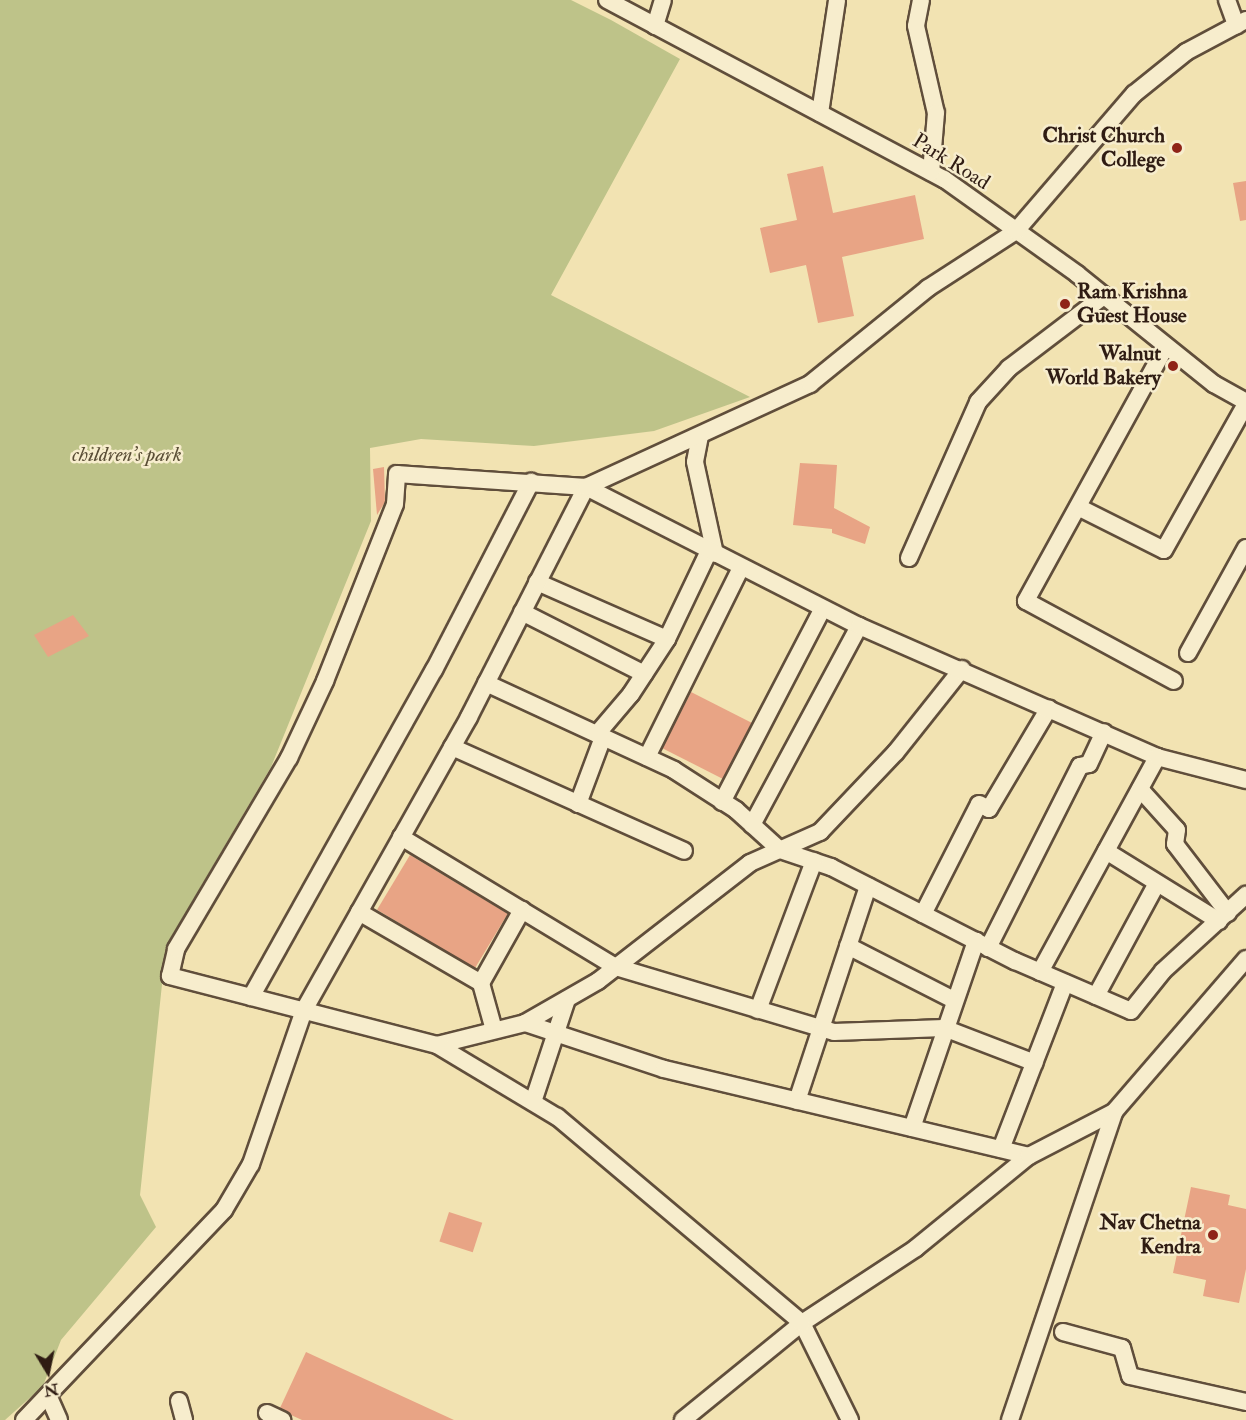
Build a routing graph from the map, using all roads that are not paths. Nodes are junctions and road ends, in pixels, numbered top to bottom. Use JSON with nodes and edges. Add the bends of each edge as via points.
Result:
{"nodes":[{"id":1,"x":607,"y":0,"type":"edge"},
{"id":2,"x":663,"y":0,"type":"edge"},
{"id":3,"x":837,"y":0,"type":"edge"},
{"id":4,"x":921,"y":0,"type":"edge"},
{"id":5,"x":1227,"y":0,"type":"edge"},
{"id":6,"x":1241,"y":23,"type":"edge"},
{"id":7,"x":655,"y":26,"type":"junction"},
{"id":8,"x":820,"y":113,"type":"junction"},
{"id":9,"x":931,"y":172,"type":"junction"},
{"id":10,"x":1016,"y":231,"type":"junction"},
{"id":11,"x":1104,"y":296,"type":"junction"},
{"id":12,"x":1166,"y":346,"type":"junction"},
{"id":13,"x":1246,"y":403,"type":"edge"},
{"id":14,"x":700,"y":436,"type":"junction"},
{"id":15,"x":531,"y":482,"type":"junction"},
{"id":16,"x":586,"y":487,"type":"junction"},
{"id":17,"x":1078,"y":507,"type":"junction"},
{"id":18,"x":1246,"y":548,"type":"edge"},
{"id":19,"x":712,"y":553,"type":"junction"},
{"id":20,"x":909,"y":558,"type":"dead end"},
{"id":21,"x":741,"y":568,"type":"junction"},
{"id":22,"x":537,"y":582,"type":"junction"},
{"id":23,"x":822,"y":610,"type":"junction"},
{"id":24,"x":522,"y":612,"type":"junction"},
{"id":25,"x":859,"y":626,"type":"junction"},
{"id":26,"x":667,"y":639,"type":"junction"},
{"id":27,"x":1188,"y":653,"type":"dead end"},
{"id":28,"x":962,"y":669,"type":"junction"},
{"id":29,"x":644,"y":674,"type":"junction"},
{"id":30,"x":1174,"y":681,"type":"dead end"},
{"id":31,"x":486,"y":683,"type":"junction"},
{"id":32,"x":1049,"y":708,"type":"junction"},
{"id":33,"x":1104,"y":732,"type":"junction"},
{"id":34,"x":600,"y":736,"type":"junction"},
{"id":35,"x":452,"y":747,"type":"junction"},
{"id":36,"x":1157,"y":757,"type":"junction"},
{"id":37,"x":647,"y":758,"type":"junction"},
{"id":38,"x":1246,"y":780,"type":"edge"},
{"id":39,"x":1140,"y":789,"type":"junction"},
{"id":40,"x":722,"y":802,"type":"junction"},
{"id":41,"x":578,"y":804,"type":"junction"},
{"id":42,"x":752,"y":825,"type":"junction"},
{"id":43,"x":401,"y":837,"type":"junction"},
{"id":44,"x":780,"y":850,"type":"junction"},
{"id":45,"x":684,"y":851,"type":"dead end"},
{"id":46,"x":1106,"y":851,"type":"junction"},
{"id":47,"x":814,"y":861,"type":"junction"},
{"id":48,"x":1157,"y":883,"type":"junction"},
{"id":49,"x":868,"y":886,"type":"junction"},
{"id":50,"x":1246,"y":895,"type":"edge"},
{"id":51,"x":522,"y":910,"type":"junction"},
{"id":52,"x":359,"y":912,"type":"junction"},
{"id":53,"x":923,"y":914,"type":"junction"},
{"id":54,"x":1223,"y":917,"type":"junction"},
{"id":55,"x":982,"y":944,"type":"junction"},
{"id":56,"x":848,"y":946,"type":"junction"},
{"id":57,"x":1246,"y":959,"type":"edge"},
{"id":58,"x":616,"y":968,"type":"junction"},
{"id":59,"x":1040,"y":972,"type":"junction"},
{"id":60,"x":1065,"y":982,"type":"junction"},
{"id":61,"x":481,"y":983,"type":"junction"},
{"id":62,"x":1096,"y":996,"type":"junction"},
{"id":63,"x":251,"y":997,"type":"junction"},
{"id":64,"x":567,"y":999,"type":"junction"},
{"id":65,"x":954,"y":1000,"type":"junction"},
{"id":66,"x":304,"y":1010,"type":"junction"},
{"id":67,"x":758,"y":1010,"type":"junction"},
{"id":68,"x":525,"y":1023,"type":"junction"},
{"id":69,"x":821,"y":1028,"type":"junction"},
{"id":70,"x":944,"y":1028,"type":"junction"},
{"id":71,"x":494,"y":1030,"type":"junction"},
{"id":72,"x":553,"y":1032,"type":"junction"},
{"id":73,"x":437,"y":1045,"type":"junction"},
{"id":74,"x":1035,"y":1063,"type":"junction"},
{"id":75,"x":797,"y":1101,"type":"junction"},
{"id":76,"x":533,"y":1102,"type":"junction"},
{"id":77,"x":1114,"y":1112,"type":"junction"},
{"id":78,"x":912,"y":1128,"type":"junction"},
{"id":79,"x":1001,"y":1149,"type":"junction"},
{"id":80,"x":1029,"y":1156,"type":"junction"},
{"id":81,"x":802,"y":1323,"type":"junction"},
{"id":82,"x":1064,"y":1332,"type":"dead end"},
{"id":83,"x":48,"y":1395,"type":"junction"},
{"id":84,"x":179,"y":1401,"type":"dead end"},
{"id":85,"x":1246,"y":1402,"type":"edge"},
{"id":86,"x":24,"y":1420,"type":"edge"},
{"id":87,"x":59,"y":1420,"type":"edge"},
{"id":88,"x":184,"y":1420,"type":"edge"},
{"id":89,"x":683,"y":1420,"type":"edge"},
{"id":90,"x":850,"y":1420,"type":"edge"},
{"id":91,"x":1010,"y":1420,"type":"edge"}],
"edges":[{"from":1,"to":7,"type":"street","name":"Park Road"},
{"from":2,"to":7,"type":"street"},
{"from":3,"to":8,"type":"street"},
{"from":4,"to":9,"type":"street","via":[[916,26],[936,113]]},
{"from":5,"to":6,"type":"street"},
{"from":6,"to":10,"type":"street","via":[[1186,52],[1134,94]]},
{"from":7,"to":8,"type":"street","name":"Park Road"},
{"from":8,"to":9,"type":"street","name":"Park Road"},
{"from":9,"to":10,"type":"street","name":"Park Road"},
{"from":10,"to":11,"type":"street","name":"Park Road"},
{"from":10,"to":14,"type":"street","via":[[928,288],[810,384]]},
{"from":11,"to":12,"type":"street","name":"Park Road"},
{"from":11,"to":20,"type":"street","via":[[1009,368],[978,402]]},
{"from":12,"to":13,"type":"street","name":"Park Road","via":[[1214,384]]},
{"from":12,"to":17,"type":"street"},
{"from":13,"to":17,"type":"street","via":[[1164,550]]},
{"from":14,"to":16,"type":"street"},
{"from":14,"to":19,"type":"street","via":[[695,462]]},
{"from":15,"to":16,"type":"street"},
{"from":15,"to":63,"type":"street","via":[[434,670]]},
{"from":15,"to":63,"type":"street","via":[[397,474],[395,504],[312,710],[289,758],[176,950],[170,976]]},
{"from":16,"to":19,"type":"street"},
{"from":16,"to":22,"type":"street"},
{"from":17,"to":30,"type":"street","via":[[1026,601]]},
{"from":18,"to":27,"type":"street"},
{"from":19,"to":21,"type":"street"},
{"from":19,"to":26,"type":"street"},
{"from":21,"to":23,"type":"street"},
{"from":21,"to":37,"type":"street"},
{"from":22,"to":24,"type":"street"},
{"from":22,"to":26,"type":"street"},
{"from":23,"to":25,"type":"street"},
{"from":23,"to":40,"type":"street"},
{"from":24,"to":29,"type":"street"},
{"from":24,"to":31,"type":"street"},
{"from":25,"to":28,"type":"street"},
{"from":25,"to":42,"type":"street"},
{"from":26,"to":29,"type":"street"},
{"from":28,"to":32,"type":"street"},
{"from":28,"to":44,"type":"street","via":[[896,752],[820,832]]},
{"from":29,"to":34,"type":"street"},
{"from":31,"to":34,"type":"street"},
{"from":31,"to":35,"type":"street"},
{"from":32,"to":33,"type":"street"},
{"from":32,"to":53,"type":"street","via":[[989,809],[979,804]]},
{"from":33,"to":36,"type":"street"},
{"from":33,"to":55,"type":"street","via":[[1089,764],[1080,766]]},
{"from":34,"to":37,"type":"street"},
{"from":34,"to":41,"type":"street"},
{"from":35,"to":41,"type":"street"},
{"from":35,"to":43,"type":"street"},
{"from":36,"to":38,"type":"street"},
{"from":36,"to":39,"type":"street"},
{"from":37,"to":40,"type":"street"},
{"from":39,"to":46,"type":"street"},
{"from":39,"to":54,"type":"street","via":[[1177,830],[1174,844]]},
{"from":40,"to":42,"type":"street"},
{"from":41,"to":45,"type":"street"},
{"from":42,"to":44,"type":"street"},
{"from":43,"to":51,"type":"street"},
{"from":43,"to":52,"type":"street"},
{"from":44,"to":47,"type":"street"},
{"from":44,"to":58,"type":"street","via":[[750,863]]},
{"from":46,"to":48,"type":"street"},
{"from":46,"to":59,"type":"street"},
{"from":47,"to":49,"type":"street"},
{"from":47,"to":67,"type":"street"},
{"from":48,"to":54,"type":"street"},
{"from":48,"to":62,"type":"street"},
{"from":49,"to":53,"type":"street"},
{"from":49,"to":56,"type":"street"},
{"from":50,"to":54,"type":"street"},
{"from":51,"to":58,"type":"street"},
{"from":51,"to":61,"type":"street"},
{"from":52,"to":61,"type":"street"},
{"from":52,"to":66,"type":"street"},
{"from":53,"to":55,"type":"street"},
{"from":54,"to":62,"type":"street","via":[[1163,971],[1131,1011]]},
{"from":55,"to":59,"type":"street"},
{"from":55,"to":65,"type":"street"},
{"from":56,"to":65,"type":"street"},
{"from":56,"to":69,"type":"street"},
{"from":57,"to":77,"type":"street"},
{"from":58,"to":64,"type":"street"},
{"from":58,"to":67,"type":"street"},
{"from":59,"to":60,"type":"street"},
{"from":60,"to":62,"type":"street"},
{"from":60,"to":74,"type":"street"},
{"from":61,"to":71,"type":"street"},
{"from":63,"to":66,"type":"street"},
{"from":64,"to":68,"type":"street"},
{"from":64,"to":72,"type":"street"},
{"from":65,"to":70,"type":"street"},
{"from":66,"to":73,"type":"street"},
{"from":66,"to":83,"type":"street","via":[[251,1164],[224,1210]]},
{"from":67,"to":69,"type":"street"},
{"from":68,"to":71,"type":"street"},
{"from":68,"to":72,"type":"street"},
{"from":69,"to":70,"type":"street"},
{"from":69,"to":75,"type":"street"},
{"from":70,"to":74,"type":"street"},
{"from":70,"to":78,"type":"street"},
{"from":71,"to":73,"type":"street"},
{"from":72,"to":75,"type":"street","via":[[664,1069]]},
{"from":72,"to":76,"type":"street"},
{"from":73,"to":76,"type":"street"},
{"from":74,"to":79,"type":"street"},
{"from":75,"to":78,"type":"street"},
{"from":76,"to":81,"type":"street","via":[[683,1219]]},
{"from":77,"to":80,"type":"street"},
{"from":77,"to":91,"type":"street"},
{"from":78,"to":79,"type":"street"},
{"from":79,"to":80,"type":"street"},
{"from":80,"to":81,"type":"street","via":[[916,1248]]},
{"from":81,"to":89,"type":"street"},
{"from":81,"to":90,"type":"street"},
{"from":82,"to":85,"type":"street","via":[[1122,1348],[1130,1376]]},
{"from":83,"to":86,"type":"street"},
{"from":83,"to":87,"type":"street"},
{"from":84,"to":88,"type":"street"}]}
